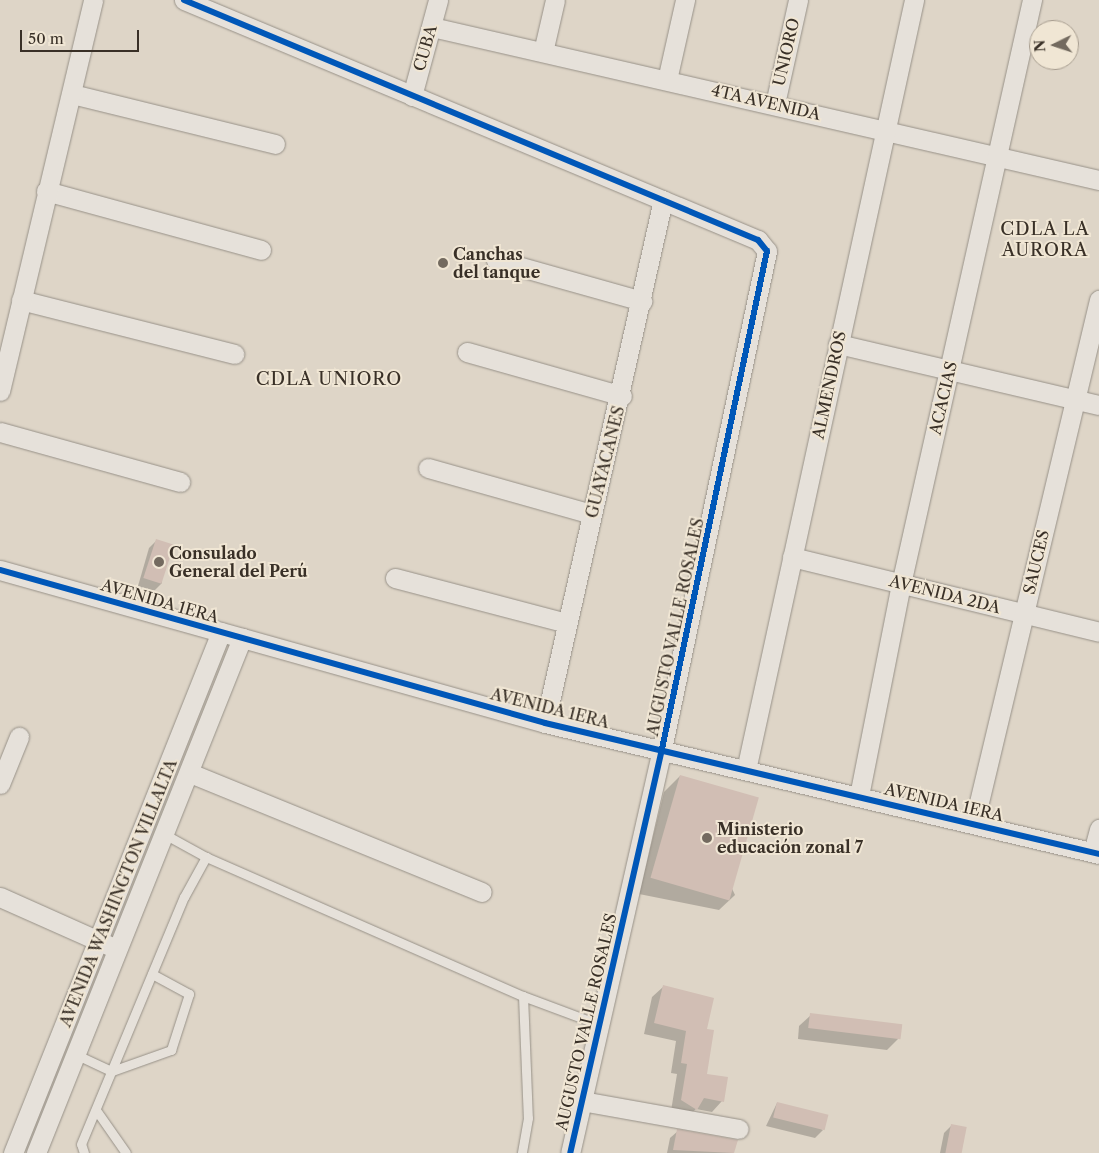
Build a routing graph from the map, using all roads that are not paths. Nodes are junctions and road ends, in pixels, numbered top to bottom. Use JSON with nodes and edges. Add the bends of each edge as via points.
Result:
{"nodes":[{"id":1,"x":93,"y":0,"type":"edge"},
{"id":2,"x":184,"y":0,"type":"edge"},
{"id":3,"x":438,"y":0,"type":"edge"},
{"id":4,"x":555,"y":0,"type":"edge"},
{"id":5,"x":685,"y":0,"type":"edge"},
{"id":6,"x":798,"y":0,"type":"edge"},
{"id":7,"x":914,"y":0,"type":"edge"},
{"id":8,"x":1032,"y":0,"type":"edge"},
{"id":9,"x":432,"y":27,"type":"junction"},
{"id":10,"x":542,"y":52,"type":"junction"},
{"id":11,"x":667,"y":80,"type":"junction"},
{"id":12,"x":72,"y":94,"type":"junction"},
{"id":13,"x":412,"y":96,"type":"junction"},
{"id":14,"x":774,"y":104,"type":"junction"},
{"id":15,"x":885,"y":129,"type":"junction"},
{"id":16,"x":275,"y":144,"type":"dead end"},
{"id":17,"x":997,"y":154,"type":"junction"},
{"id":18,"x":1099,"y":180,"type":"edge"},
{"id":19,"x":46,"y":191,"type":"junction"},
{"id":20,"x":663,"y":200,"type":"junction"},
{"id":21,"x":262,"y":250,"type":"dead end"},
{"id":22,"x":496,"y":260,"type":"dead end"},
{"id":23,"x":21,"y":300,"type":"junction"},
{"id":24,"x":1099,"y":300,"type":"edge"},
{"id":25,"x":642,"y":301,"type":"junction"},
{"id":26,"x":838,"y":344,"type":"junction"},
{"id":27,"x":467,"y":352,"type":"dead end"},
{"id":28,"x":234,"y":354,"type":"dead end"},
{"id":29,"x":949,"y":370,"type":"junction"},
{"id":30,"x":0,"y":391,"type":"edge"},
{"id":31,"x":622,"y":396,"type":"junction"},
{"id":32,"x":1075,"y":400,"type":"junction"},
{"id":33,"x":1099,"y":406,"type":"edge"},
{"id":34,"x":0,"y":432,"type":"edge"},
{"id":35,"x":428,"y":468,"type":"dead end"},
{"id":36,"x":180,"y":482,"type":"dead end"},
{"id":37,"x":592,"y":514,"type":"junction"},
{"id":38,"x":792,"y":557,"type":"junction"},
{"id":39,"x":0,"y":570,"type":"edge"},
{"id":40,"x":395,"y":578,"type":"dead end"},
{"id":41,"x":901,"y":584,"type":"junction"},
{"id":42,"x":1024,"y":614,"type":"junction"},
{"id":43,"x":566,"y":623,"type":"junction"},
{"id":44,"x":221,"y":632,"type":"junction"},
{"id":45,"x":1099,"y":632,"type":"edge"},
{"id":46,"x":242,"y":638,"type":"junction"},
{"id":47,"x":545,"y":723,"type":"junction"},
{"id":48,"x":19,"y":737,"type":"dead end"},
{"id":49,"x":662,"y":749,"type":"junction"},
{"id":50,"x":746,"y":770,"type":"junction"},
{"id":51,"x":190,"y":773,"type":"junction"},
{"id":52,"x":0,"y":784,"type":"edge"},
{"id":53,"x":859,"y":796,"type":"junction"},
{"id":54,"x":974,"y":823,"type":"junction"},
{"id":55,"x":1099,"y":828,"type":"edge"},
{"id":56,"x":166,"y":835,"type":"junction"},
{"id":57,"x":1096,"y":853,"type":"edge"},
{"id":58,"x":206,"y":857,"type":"junction"},
{"id":59,"x":482,"y":892,"type":"dead end"},
{"id":60,"x":0,"y":897,"type":"edge"},
{"id":61,"x":100,"y":942,"type":"junction"},
{"id":62,"x":121,"y":950,"type":"junction"},
{"id":63,"x":152,"y":974,"type":"junction"},
{"id":64,"x":523,"y":996,"type":"junction"},
{"id":65,"x":598,"y":1024,"type":"junction"},
{"id":66,"x":77,"y":1055,"type":"junction"},
{"id":67,"x":112,"y":1071,"type":"junction"},
{"id":68,"x":582,"y":1101,"type":"junction"},
{"id":69,"x":96,"y":1110,"type":"junction"},
{"id":70,"x":739,"y":1129,"type":"dead end"},
{"id":71,"x":13,"y":1153,"type":"edge"},
{"id":72,"x":36,"y":1153,"type":"edge"},
{"id":73,"x":84,"y":1153,"type":"edge"},
{"id":74,"x":126,"y":1153,"type":"edge"},
{"id":75,"x":522,"y":1153,"type":"edge"},
{"id":76,"x":570,"y":1153,"type":"edge"}],
"edges":[{"from":1,"to":12,"type":"street"},
{"from":2,"to":13,"type":"street"},
{"from":3,"to":9,"type":"street","name":"CUBA"},
{"from":4,"to":10,"type":"street"},
{"from":5,"to":11,"type":"street"},
{"from":6,"to":14,"type":"street","name":"UNIORO"},
{"from":7,"to":15,"type":"street","name":"ALMENDROS"},
{"from":8,"to":17,"type":"street","name":"ACACIAS"},
{"from":9,"to":10,"type":"street","name":"4TA AVENIDA"},
{"from":9,"to":13,"type":"street","name":"CUBA"},
{"from":10,"to":11,"type":"street","name":"4TA AVENIDA"},
{"from":11,"to":14,"type":"street","name":"4TA AVENIDA"},
{"from":12,"to":16,"type":"street"},
{"from":12,"to":19,"type":"street"},
{"from":13,"to":20,"type":"street"},
{"from":14,"to":15,"type":"street","name":"4TA AVENIDA"},
{"from":15,"to":17,"type":"street","name":"4TA AVENIDA"},
{"from":15,"to":26,"type":"street","name":"ALMENDROS"},
{"from":17,"to":18,"type":"street","name":"4TA AVENIDA"},
{"from":17,"to":29,"type":"street","name":"ACACIAS"},
{"from":19,"to":21,"type":"street"},
{"from":19,"to":23,"type":"street"},
{"from":20,"to":25,"type":"street","name":"GUAYACANES"},
{"from":20,"to":49,"type":"street","name":"AUGUSTO VALLE ROSALES","via":[[758,240],[767,252]]},
{"from":22,"to":25,"type":"street"},
{"from":23,"to":28,"type":"street"},
{"from":23,"to":30,"type":"street"},
{"from":24,"to":32,"type":"street","name":"SAUCES"},
{"from":25,"to":31,"type":"street","name":"GUAYACANES"},
{"from":26,"to":29,"type":"street"},
{"from":26,"to":38,"type":"street","name":"ALMENDROS"},
{"from":27,"to":31,"type":"street"},
{"from":29,"to":32,"type":"street"},
{"from":29,"to":41,"type":"street","name":"ACACIAS"},
{"from":31,"to":37,"type":"street","name":"GUAYACANES"},
{"from":32,"to":33,"type":"street"},
{"from":32,"to":42,"type":"street","name":"SAUCES"},
{"from":34,"to":36,"type":"street"},
{"from":35,"to":37,"type":"street"},
{"from":37,"to":43,"type":"street","name":"GUAYACANES"},
{"from":38,"to":41,"type":"street","name":"AVENIDA 2DA"},
{"from":38,"to":50,"type":"street","name":"ALMENDROS"},
{"from":39,"to":44,"type":"street","name":"AVENIDA 1ERA"},
{"from":40,"to":43,"type":"street"},
{"from":41,"to":42,"type":"street","name":"AVENIDA 2DA"},
{"from":41,"to":53,"type":"street","name":"ACACIAS"},
{"from":42,"to":45,"type":"street","name":"AVENIDA 2DA"},
{"from":42,"to":54,"type":"street","name":"SAUCES"},
{"from":43,"to":47,"type":"street","name":"GUAYACANES"},
{"from":44,"to":46,"type":"street","name":"AVENIDA 1ERA"},
{"from":44,"to":61,"type":"street","name":"AVENIDA WASHINGTON VILLALTA"},
{"from":46,"to":47,"type":"street","name":"AVENIDA 1ERA"},
{"from":46,"to":51,"type":"street","name":"AVENIDA WASHINGTON VILLALTA"},
{"from":47,"to":49,"type":"street","name":"AVENIDA 1ERA"},
{"from":48,"to":52,"type":"street"},
{"from":49,"to":50,"type":"street","name":"AVENIDA 1ERA"},
{"from":49,"to":65,"type":"street","name":"AUGUSTO VALLE ROSALES"},
{"from":50,"to":53,"type":"street","name":"AVENIDA 1ERA"},
{"from":51,"to":56,"type":"street","name":"AVENIDA WASHINGTON VILLALTA"},
{"from":51,"to":59,"type":"street"},
{"from":53,"to":54,"type":"street","name":"AVENIDA 1ERA"},
{"from":54,"to":57,"type":"street","name":"AVENIDA 1ERA"},
{"from":55,"to":57,"type":"street"},
{"from":56,"to":58,"type":"lane"},
{"from":56,"to":62,"type":"street","name":"AVENIDA WASHINGTON VILLALTA"},
{"from":58,"to":63,"type":"lane"},
{"from":58,"to":64,"type":"lane"},
{"from":60,"to":61,"type":"street"},
{"from":61,"to":62,"type":"street"},
{"from":61,"to":71,"type":"street","name":"AVENIDA WASHINGTON VILLALTA"},
{"from":62,"to":66,"type":"street","name":"AVENIDA WASHINGTON VILLALTA"},
{"from":63,"to":67,"type":"lane"},
{"from":63,"to":67,"type":"lane","via":[[189,994],[172,1050]]},
{"from":64,"to":65,"type":"lane"},
{"from":64,"to":75,"type":"lane","via":[[528,1118]]},
{"from":65,"to":68,"type":"street","name":"AUGUSTO VALLE ROSALES"},
{"from":66,"to":67,"type":"lane"},
{"from":66,"to":72,"type":"street","name":"AVENIDA WASHINGTON VILLALTA"},
{"from":67,"to":69,"type":"lane"},
{"from":68,"to":70,"type":"street"},
{"from":68,"to":76,"type":"street","name":"AUGUSTO VALLE ROSALES"},
{"from":69,"to":73,"type":"lane","via":[[81,1144]]},
{"from":69,"to":74,"type":"lane"}]}
